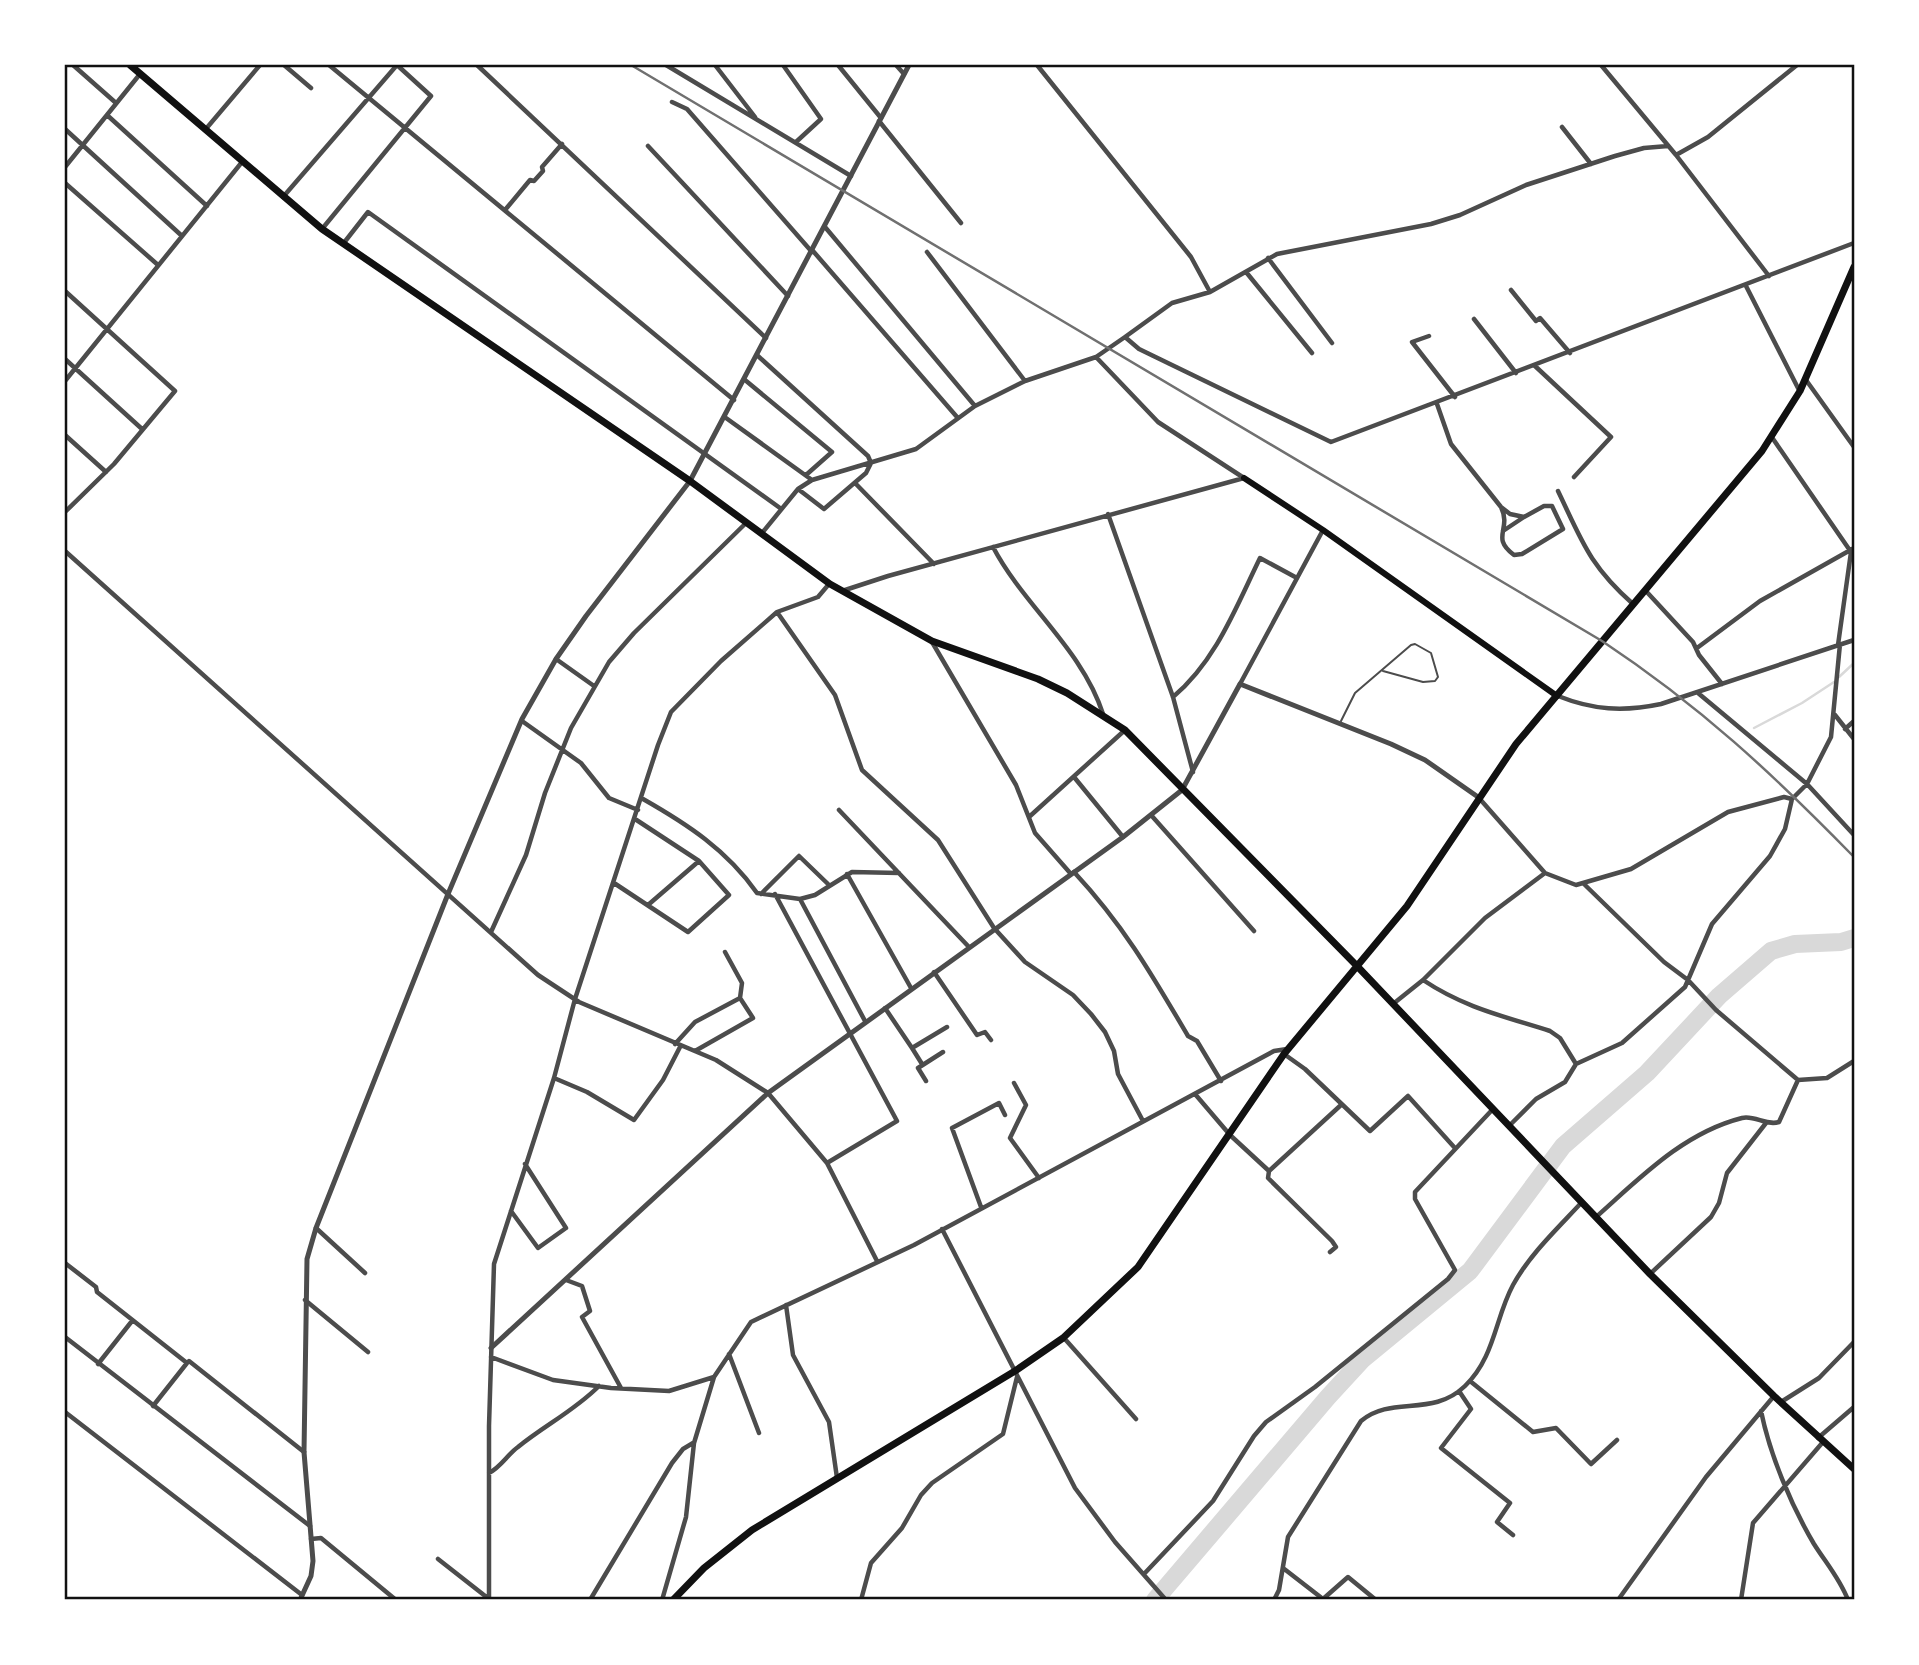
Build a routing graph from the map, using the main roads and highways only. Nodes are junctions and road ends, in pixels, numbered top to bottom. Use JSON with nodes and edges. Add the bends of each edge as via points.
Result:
{"nodes":[{"id":1,"x":130,"y":65,"type":"edge"},
{"id":2,"x":1854,"y":267,"type":"edge"},
{"id":3,"x":1244,"y":478,"type":"road end"},
{"id":4,"x":1557,"y":696,"type":"junction"},
{"id":5,"x":1357,"y":966,"type":"junction"},
{"id":6,"x":1854,"y":1469,"type":"edge"},
{"id":7,"x":673,"y":1600,"type":"edge"}],
"edges":[{"from":1,"to":5,"type":"main road","via":[[342,244],[690,481],[830,584],[932,641],[1038,679],[1103,713]]},
{"from":2,"to":4,"type":"main road","via":[[1800,391],[1771,436]]},
{"from":3,"to":4,"type":"main road"},
{"from":4,"to":5,"type":"main road","via":[[1478,797],[1407,906]]},
{"from":5,"to":6,"type":"main road","via":[[1650,1274]]},
{"from":5,"to":7,"type":"main road","via":[[1286,1052],[1138,1267],[1063,1338],[1016,1374],[752,1530]]}]}
